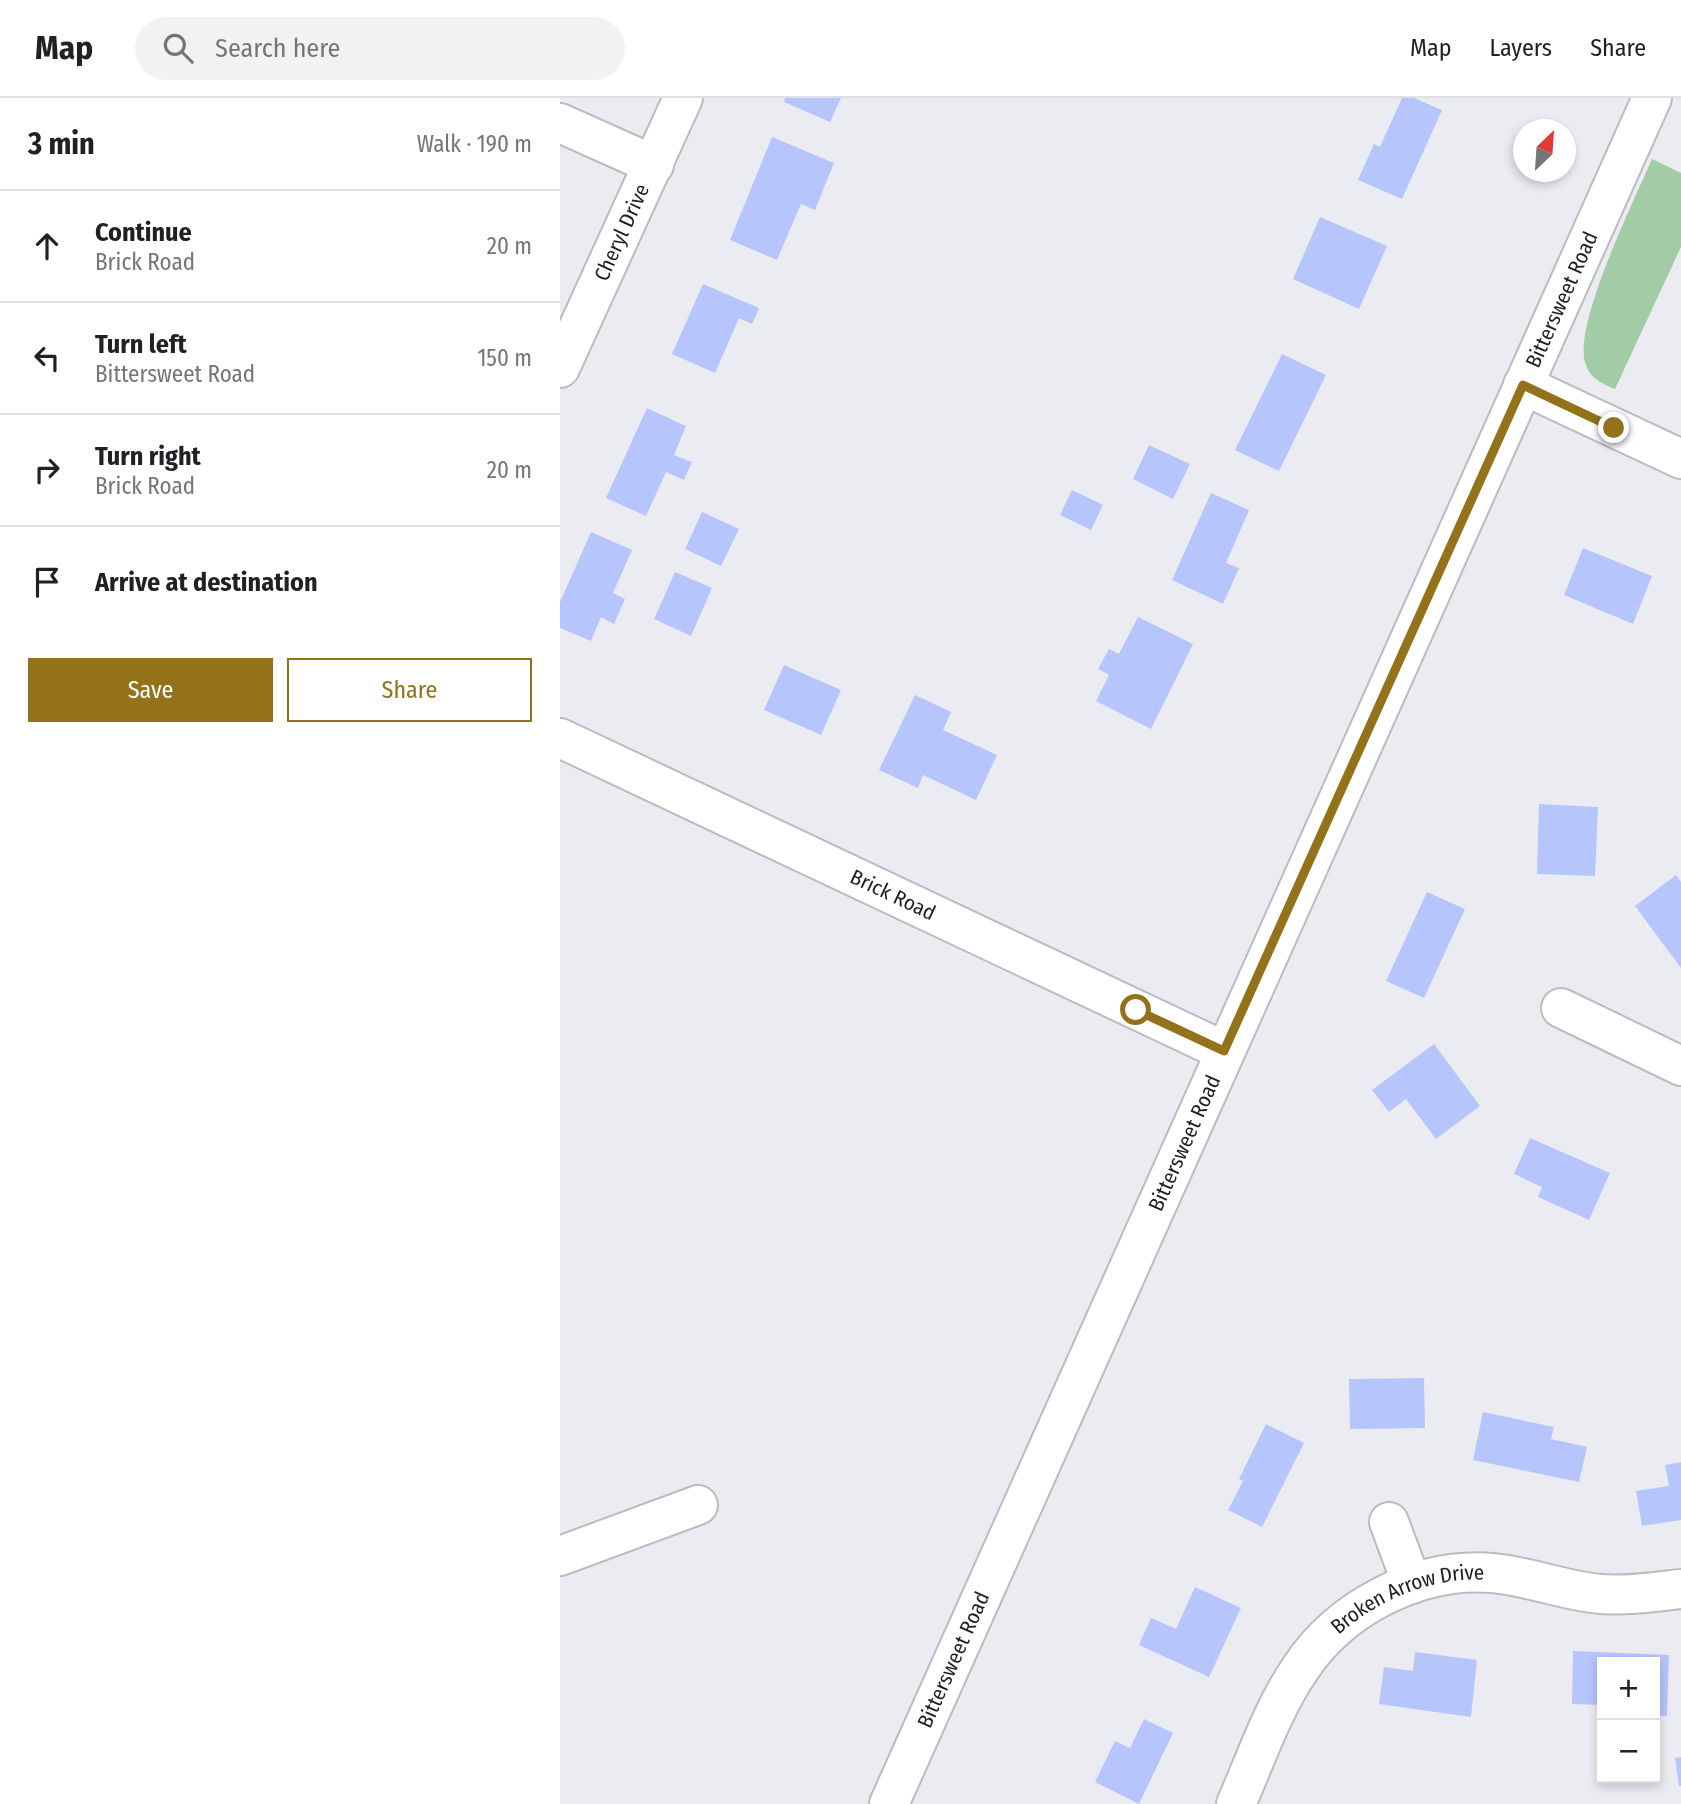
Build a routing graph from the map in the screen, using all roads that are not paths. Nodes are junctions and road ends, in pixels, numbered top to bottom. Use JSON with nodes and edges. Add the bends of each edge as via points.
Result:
{"nodes":[{"id":1,"x":683,"y":98,"type":"edge"},
{"id":2,"x":1652,"y":98,"type":"edge"},
{"id":3,"x":560,"y":123,"type":"edge"},
{"id":4,"x":654,"y":165,"type":"junction"},
{"id":5,"x":560,"y":368,"type":"edge"},
{"id":6,"x":1523,"y":385,"type":"junction"},
{"id":7,"x":1681,"y":459,"type":"edge"},
{"id":8,"x":560,"y":738,"type":"edge"},
{"id":9,"x":1561,"y":1008,"type":"dead end"},
{"id":10,"x":1224,"y":1051,"type":"junction"},
{"id":11,"x":1681,"y":1066,"type":"edge"},
{"id":12,"x":698,"y":1506,"type":"dead end"},
{"id":13,"x":1389,"y":1522,"type":"dead end"},
{"id":14,"x":560,"y":1556,"type":"edge"},
{"id":15,"x":1412,"y":1584,"type":"junction"},
{"id":16,"x":1681,"y":1589,"type":"edge"},
{"id":17,"x":889,"y":1804,"type":"edge"},
{"id":18,"x":1236,"y":1804,"type":"edge"}],
"edges":[{"from":1,"to":4,"type":"street","name":"Cheryl Drive"},
{"from":2,"to":6,"type":"street","name":"Bittersweet Road"},
{"from":3,"to":4,"type":"street"},
{"from":4,"to":5,"type":"street","name":"Cheryl Drive"},
{"from":6,"to":7,"type":"street"},
{"from":6,"to":10,"type":"street","name":"Bittersweet Road"},
{"from":8,"to":10,"type":"street","name":"Brick Road"},
{"from":9,"to":11,"type":"street"},
{"from":10,"to":17,"type":"street","name":"Bittersweet Road"},
{"from":12,"to":14,"type":"street"},
{"from":13,"to":15,"type":"street"},
{"from":15,"to":16,"type":"street","name":"Broken Arrow Drive","via":[[1489,1572],[1601,1594]]},
{"from":15,"to":18,"type":"street","name":"Broken Arrow Drive","via":[[1353,1614],[1301,1667]]}]}
